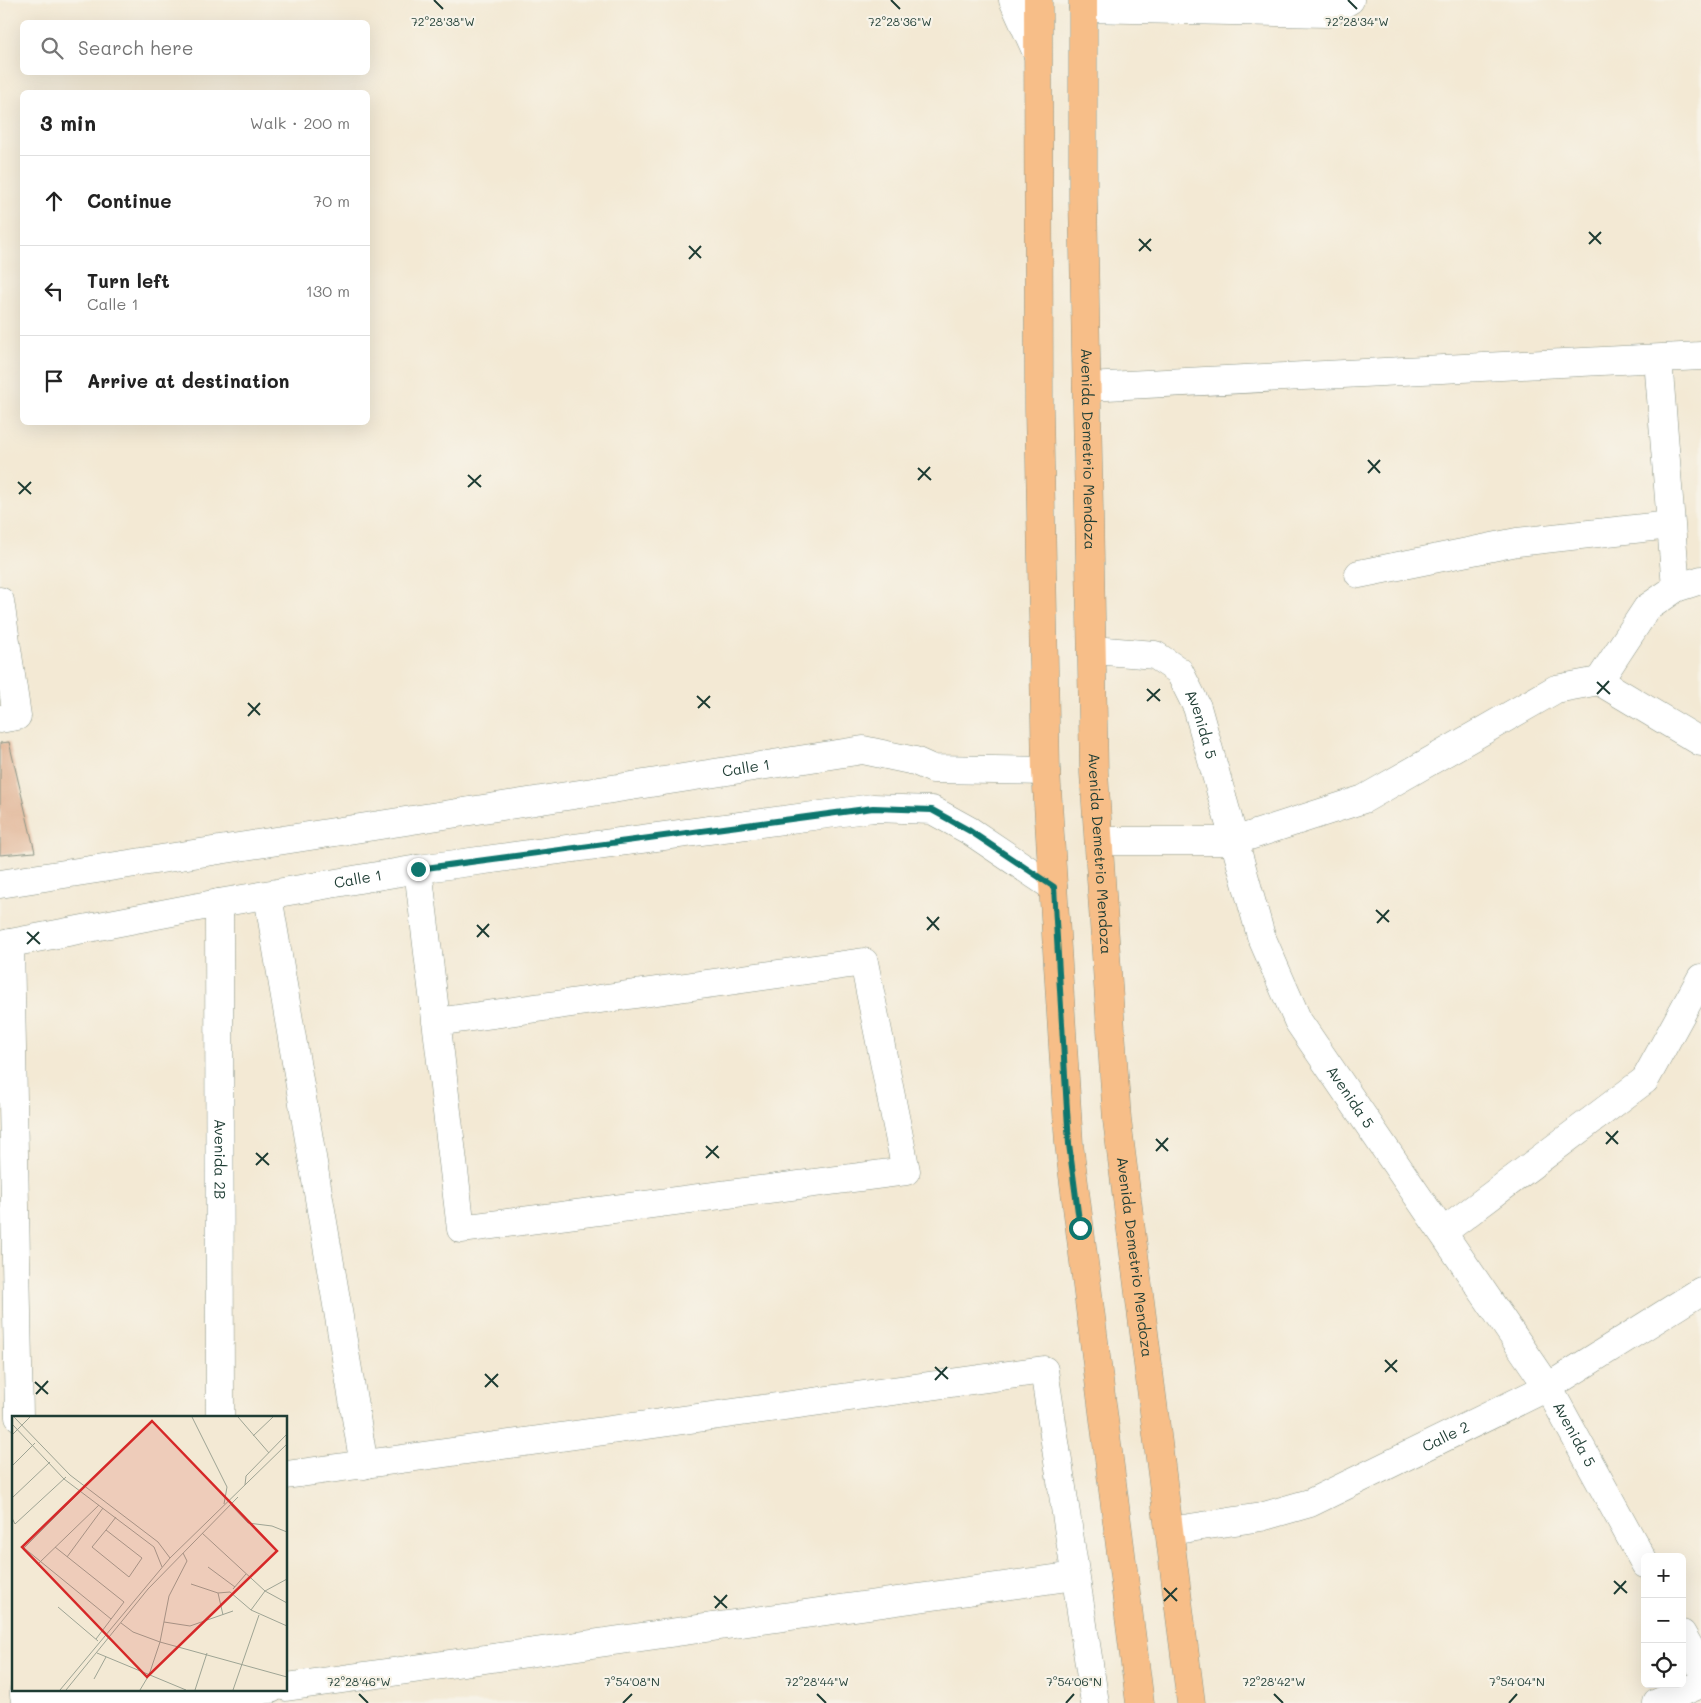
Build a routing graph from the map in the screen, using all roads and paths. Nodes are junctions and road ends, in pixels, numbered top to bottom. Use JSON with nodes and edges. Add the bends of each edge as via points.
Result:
{"nodes":[{"id":1,"x":1013,"y":0,"type":"edge"},
{"id":2,"x":1038,"y":0,"type":"edge"},
{"id":3,"x":1350,"y":0,"type":"edge"},
{"id":4,"x":1083,"y":4,"type":"edge"},
{"id":5,"x":1037,"y":53,"type":"junction"},
{"id":6,"x":1701,"y":356,"type":"edge"},
{"id":7,"x":1658,"y":359,"type":"junction"},
{"id":8,"x":1087,"y":387,"type":"junction"},
{"id":9,"x":1670,"y":525,"type":"junction"},
{"id":10,"x":1359,"y":574,"type":"dead end"},
{"id":11,"x":1688,"y":584,"type":"edge"},
{"id":12,"x":0,"y":601,"type":"edge"},
{"id":13,"x":1093,"y":650,"type":"junction"},
{"id":14,"x":1599,"y":681,"type":"junction"},
{"id":15,"x":0,"y":718,"type":"edge"},
{"id":16,"x":1701,"y":742,"type":"edge"},
{"id":17,"x":933,"y":769,"type":"junction"},
{"id":18,"x":1046,"y":771,"type":"junction"},
{"id":19,"x":932,"y":810,"type":"junction"},
{"id":20,"x":1234,"y":841,"type":"junction"},
{"id":21,"x":1099,"y":842,"type":"junction"},
{"id":22,"x":418,"y":869,"type":"junction"},
{"id":23,"x":0,"y":884,"type":"edge"},
{"id":24,"x":1054,"y":887,"type":"junction"},
{"id":25,"x":268,"y":896,"type":"junction"},
{"id":26,"x":219,"y":903,"type":"junction"},
{"id":27,"x":5,"y":944,"type":"edge"},
{"id":28,"x":1701,"y":978,"type":"edge"},
{"id":29,"x":436,"y":1022,"type":"junction"},
{"id":30,"x":1443,"y":1232,"type":"junction"},
{"id":31,"x":1701,"y":1292,"type":"edge"},
{"id":32,"x":1548,"y":1387,"type":"junction"},
{"id":33,"x":19,"y":1416,"type":"edge"},
{"id":34,"x":220,"y":1416,"type":"edge"},
{"id":35,"x":364,"y":1466,"type":"junction"},
{"id":36,"x":288,"y":1474,"type":"edge"},
{"id":37,"x":1170,"y":1531,"type":"junction"},
{"id":38,"x":1641,"y":1557,"type":"edge"},
{"id":39,"x":1075,"y":1576,"type":"junction"},
{"id":40,"x":1686,"y":1641,"type":"edge"},
{"id":41,"x":1701,"y":1668,"type":"edge"},
{"id":42,"x":1701,"y":1684,"type":"edge"},
{"id":43,"x":288,"y":1687,"type":"edge"},
{"id":44,"x":24,"y":1690,"type":"edge"},
{"id":45,"x":260,"y":1690,"type":"edge"},
{"id":46,"x":223,"y":1693,"type":"edge"},
{"id":47,"x":1095,"y":1703,"type":"edge"},
{"id":48,"x":1140,"y":1703,"type":"edge"},
{"id":49,"x":1191,"y":1703,"type":"edge"},
{"id":50,"x":1656,"y":1703,"type":"edge"}],
"edges":[{"from":1,"to":5,"type":"street"},
{"from":2,"to":5,"type":"main road"},
{"from":3,"to":4,"type":"street","via":[[1328,12]]},
{"from":4,"to":8,"type":"main road","name":"Avenida Demetrio Mendoza"},
{"from":5,"to":18,"type":"main road"},
{"from":6,"to":7,"type":"street"},
{"from":7,"to":8,"type":"street"},
{"from":7,"to":9,"type":"street"},
{"from":8,"to":13,"type":"main road","name":"Avenida Demetrio Mendoza"},
{"from":9,"to":10,"type":"street","via":[[1518,542]]},
{"from":9,"to":11,"type":"street"},
{"from":11,"to":14,"type":"street","via":[[1647,608]]},
{"from":12,"to":15,"type":"street","via":[[17,716]]},
{"from":13,"to":20,"type":"street","name":"Avenida 5","via":[[1155,656],[1178,670],[1197,707]]},
{"from":13,"to":21,"type":"main road","name":"Avenida Demetrio Mendoza","via":[[1094,773]]},
{"from":14,"to":16,"type":"street"},
{"from":14,"to":20,"type":"street","via":[[1556,689],[1364,799]]},
{"from":17,"to":18,"type":"street","name":"Calle 1"},
{"from":17,"to":19,"type":"street"},
{"from":17,"to":23,"type":"street","name":"Calle 1","via":[[915,760],[863,750]]},
{"from":18,"to":24,"type":"main road"},
{"from":19,"to":22,"type":"street","name":"Calle 1","via":[[873,808]]},
{"from":19,"to":24,"type":"street","name":"Calle 1","via":[[970,831]]},
{"from":20,"to":21,"type":"street"},
{"from":20,"to":30,"type":"street","name":"Avenida 5","via":[[1260,936],[1298,1021]]},
{"from":21,"to":37,"type":"main road","name":"Avenida Demetrio Mendoza","via":[[1117,1120]]},
{"from":22,"to":25,"type":"street","name":"Calle 1"},
{"from":22,"to":29,"type":"street"},
{"from":24,"to":48,"type":"main road","via":[[1069,1144]]},
{"from":25,"to":26,"type":"street","name":"Calle 1"},
{"from":25,"to":35,"type":"street"},
{"from":26,"to":27,"type":"street","name":"Calle 1"},
{"from":26,"to":34,"type":"street","name":"Avenida 2B"},
{"from":27,"to":33,"type":"street"},
{"from":28,"to":30,"type":"street","via":[[1645,1080]]},
{"from":29,"to":29,"type":"street","via":[[461,1229],[906,1171],[864,962]]},
{"from":30,"to":32,"type":"street","name":"Avenida 5"},
{"from":31,"to":32,"type":"street","name":"Calle 2"},
{"from":32,"to":37,"type":"street","name":"Calle 2","via":[[1310,1503],[1261,1517]]},
{"from":32,"to":38,"type":"street","name":"Avenida 5"},
{"from":35,"to":36,"type":"street"},
{"from":35,"to":39,"type":"street","via":[[1044,1370]]},
{"from":37,"to":49,"type":"main road","name":"Avenida Demetrio Mendoza"},
{"from":39,"to":43,"type":"street"},
{"from":39,"to":47,"type":"street"},
{"from":40,"to":41,"type":"street"},
{"from":42,"to":50,"type":"street"},
{"from":44,"to":46,"type":"street","via":[[24,1695]]},
{"from":45,"to":46,"type":"street"}]}
